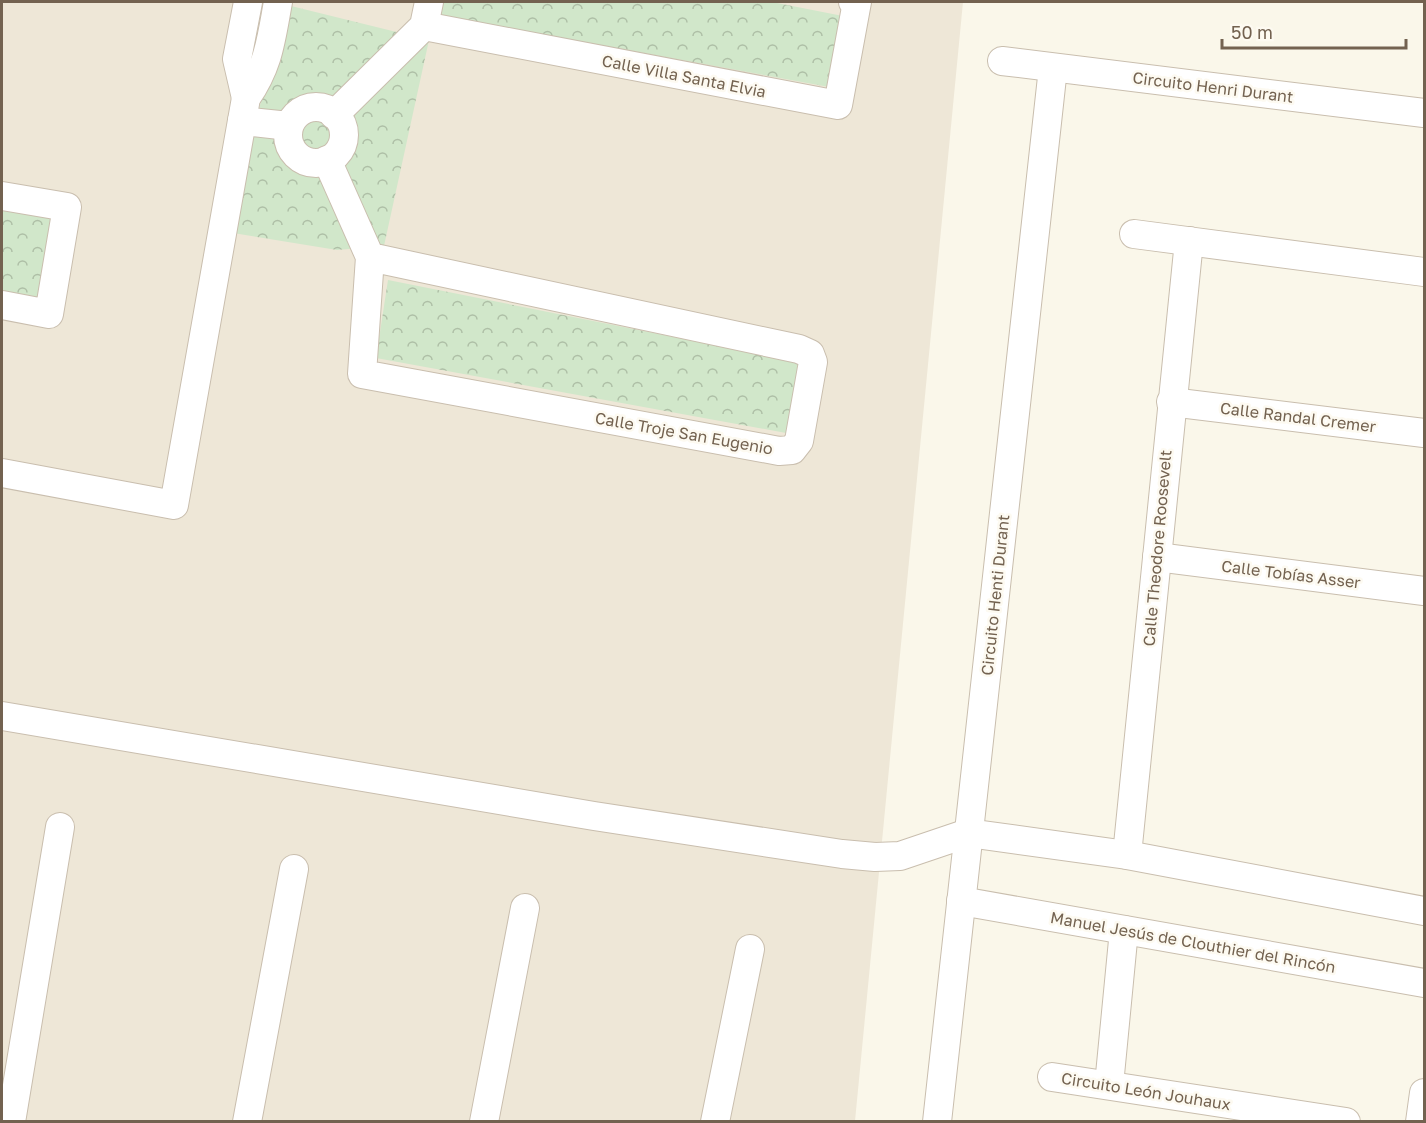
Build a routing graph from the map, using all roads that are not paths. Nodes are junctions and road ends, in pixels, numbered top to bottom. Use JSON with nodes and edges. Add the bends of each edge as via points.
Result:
{"nodes":[{"id":1,"x":248,"y":2,"type":"edge"},
{"id":2,"x":278,"y":2,"type":"edge"},
{"id":3,"x":853,"y":2,"type":"edge"},
{"id":4,"x":427,"y":14,"type":"edge"},
{"id":5,"x":1002,"y":61,"type":"dead end"},
{"id":6,"x":1053,"y":68,"type":"junction"},
{"id":7,"x":244,"y":109,"type":"junction"},
{"id":8,"x":1425,"y":113,"type":"edge"},
{"id":9,"x":334,"y":115,"type":"junction"},
{"id":10,"x":290,"y":126,"type":"junction"},
{"id":11,"x":327,"y":160,"type":"junction"},
{"id":12,"x":2,"y":195,"type":"edge"},
{"id":13,"x":1134,"y":234,"type":"dead end"},
{"id":14,"x":1189,"y":241,"type":"junction"},
{"id":15,"x":370,"y":257,"type":"junction"},
{"id":16,"x":1425,"y":272,"type":"edge"},
{"id":17,"x":2,"y":305,"type":"edge"},
{"id":18,"x":1171,"y":402,"type":"junction"},
{"id":19,"x":1425,"y":433,"type":"edge"},
{"id":20,"x":2,"y":473,"type":"edge"},
{"id":21,"x":1157,"y":557,"type":"junction"},
{"id":22,"x":1425,"y":591,"type":"edge"},
{"id":23,"x":2,"y":716,"type":"edge"},
{"id":24,"x":60,"y":827,"type":"dead end"},
{"id":25,"x":968,"y":833,"type":"junction"},
{"id":26,"x":1127,"y":855,"type":"junction"},
{"id":27,"x":294,"y":869,"type":"dead end"},
{"id":28,"x":962,"y":901,"type":"junction"},
{"id":29,"x":525,"y":908,"type":"dead end"},
{"id":30,"x":1425,"y":911,"type":"edge"},
{"id":31,"x":1124,"y":930,"type":"junction"},
{"id":32,"x":750,"y":949,"type":"dead end"},
{"id":33,"x":1425,"y":983,"type":"edge"},
{"id":34,"x":1052,"y":1077,"type":"dead end"},
{"id":35,"x":1109,"y":1085,"type":"junction"},
{"id":36,"x":1425,"y":1093,"type":"edge"},
{"id":37,"x":11,"y":1122,"type":"edge"},
{"id":38,"x":247,"y":1122,"type":"edge"},
{"id":39,"x":484,"y":1122,"type":"edge"},
{"id":40,"x":715,"y":1122,"type":"edge"},
{"id":41,"x":937,"y":1122,"type":"edge"},
{"id":42,"x":1346,"y":1122,"type":"edge"},
{"id":43,"x":1420,"y":1122,"type":"edge"}],
"edges":[{"from":1,"to":7,"type":"street","via":[[237,59]]},
{"from":2,"to":7,"type":"street","via":[[266,64]]},
{"from":3,"to":4,"type":"street","name":"Calle Villa Santa Elvia","via":[[857,2],[838,105]]},
{"from":4,"to":9,"type":"street","name":"Calle Villa Santa Elvia"},
{"from":5,"to":6,"type":"street","name":"Circuito Henri Durant"},
{"from":6,"to":8,"type":"street","name":"Circuito Henri Durant"},
{"from":6,"to":25,"type":"street","name":"Circuito Henti Durant"},
{"from":7,"to":10,"type":"street"},
{"from":7,"to":20,"type":"street","via":[[174,505]]},
{"from":9,"to":10,"type":"street","via":[[312,107],[298,114]]},
{"from":9,"to":11,"type":"street","via":[[344,136],[339,150]]},
{"from":10,"to":11,"type":"street","via":[[289,142],[297,156],[311,162]]},
{"from":11,"to":15,"type":"street","name":"Calle Troje San Eugenio"},
{"from":12,"to":17,"type":"street","via":[[68,207],[49,314]]},
{"from":13,"to":14,"type":"street"},
{"from":14,"to":16,"type":"street"},
{"from":14,"to":18,"type":"street","name":"Calle Theodore Roosevelt"},
{"from":15,"to":15,"type":"street","name":"Calle Troje San Eugenio","via":[[362,374],[779,451],[792,450],[799,441],[813,362],[810,354],[800,349]]},
{"from":18,"to":19,"type":"street","name":"Calle Randal Cremer"},
{"from":18,"to":21,"type":"street","name":"Calle Theodore Roosevelt"},
{"from":21,"to":22,"type":"street","name":"Calle Tobías Asser"},
{"from":21,"to":26,"type":"street","name":"Calle Theodore Roosevelt"},
{"from":23,"to":25,"type":"street","via":[[842,854],[900,856]]},
{"from":24,"to":37,"type":"street"},
{"from":25,"to":26,"type":"street"},
{"from":25,"to":28,"type":"street","name":"Circuito Henti Durant"},
{"from":26,"to":30,"type":"street"},
{"from":27,"to":38,"type":"street"},
{"from":28,"to":31,"type":"street","name":"Manuel Jesús de Clouthier del Rincón"},
{"from":28,"to":41,"type":"street","name":"Circuito Henti Durant"},
{"from":29,"to":39,"type":"street"},
{"from":31,"to":33,"type":"street","name":"Manuel Jesús de Clouthier del Rincón"},
{"from":31,"to":35,"type":"street"},
{"from":32,"to":40,"type":"street"},
{"from":34,"to":35,"type":"street","name":"Circuito León Jouhaux"},
{"from":35,"to":42,"type":"street","name":"Circuito León Jouhaux"},
{"from":36,"to":43,"type":"street"}]}
